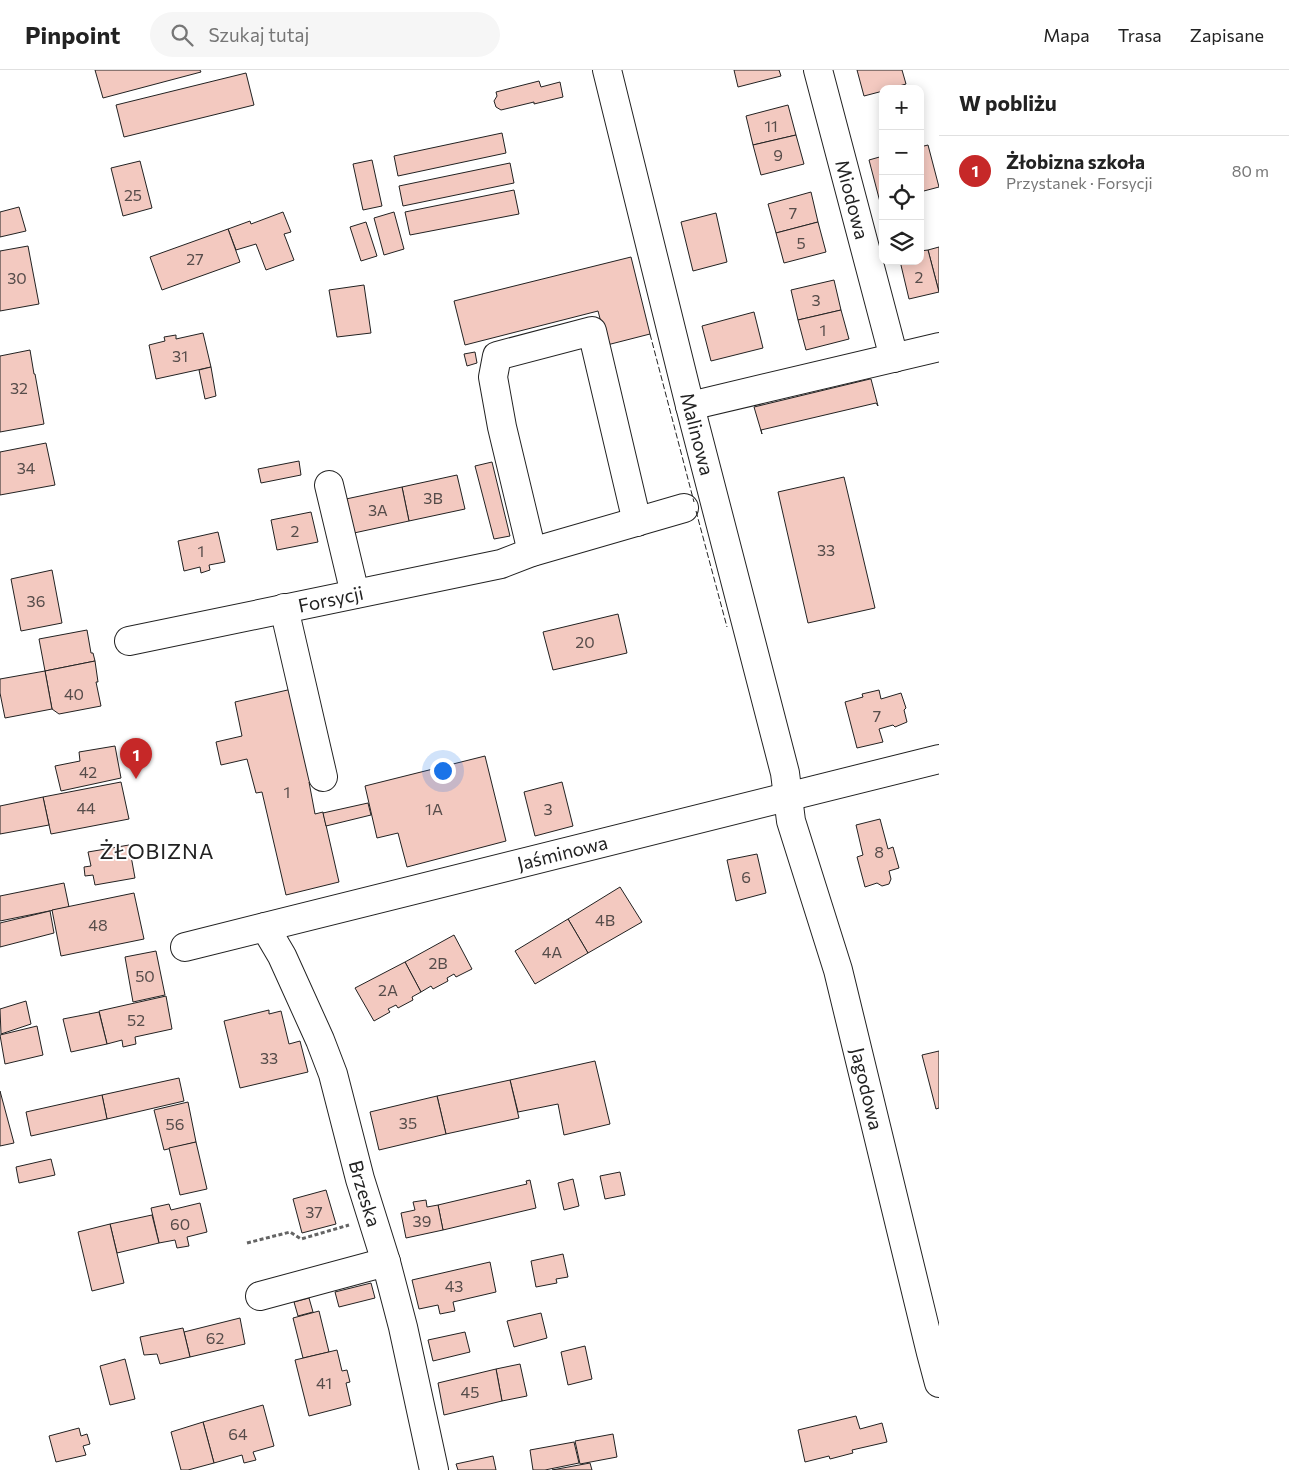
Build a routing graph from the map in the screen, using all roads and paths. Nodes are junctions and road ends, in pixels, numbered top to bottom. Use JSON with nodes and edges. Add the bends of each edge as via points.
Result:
{"nodes":[{"id":1,"x":607,"y":70,"type":"edge"},
{"id":2,"x":818,"y":70,"type":"edge"},
{"id":3,"x":939,"y":347,"type":"edge"},
{"id":4,"x":894,"y":358,"type":"junction"},
{"id":5,"x":690,"y":406,"type":"junction"},
{"id":6,"x":329,"y":485,"type":"dead end"},
{"id":7,"x":684,"y":508,"type":"dead end"},
{"id":8,"x":637,"y":522,"type":"junction"},
{"id":9,"x":532,"y":552,"type":"junction"},
{"id":10,"x":355,"y":594,"type":"junction"},
{"id":11,"x":284,"y":608,"type":"junction"},
{"id":12,"x":130,"y":641,"type":"dead end"},
{"id":13,"x":939,"y":759,"type":"edge"},
{"id":14,"x":323,"y":778,"type":"dead end"},
{"id":15,"x":788,"y":797,"type":"junction"},
{"id":16,"x":265,"y":927,"type":"junction"},
{"id":17,"x":185,"y":947,"type":"dead end"},
{"id":18,"x":372,"y":1219,"type":"junction"},
{"id":19,"x":247,"y":1243,"type":"dead end"},
{"id":20,"x":386,"y":1262,"type":"junction"},
{"id":21,"x":260,"y":1296,"type":"dead end"},
{"id":22,"x":935,"y":1352,"type":"edge"},
{"id":23,"x":939,"y":1383,"type":"edge"},
{"id":24,"x":434,"y":1470,"type":"edge"}],
"edges":[{"from":1,"to":5,"type":"street","name":"Malinowa"},
{"from":2,"to":4,"type":"street","name":"Miodowa"},
{"from":3,"to":4,"type":"street"},
{"from":4,"to":5,"type":"street"},
{"from":5,"to":15,"type":"street","name":"Malinowa","via":[[786,773]]},
{"from":6,"to":10,"type":"street"},
{"from":7,"to":8,"type":"street","name":"Forsycji"},
{"from":8,"to":9,"type":"street","name":"Forsycji"},
{"from":8,"to":9,"type":"street","via":[[592,332],[497,356],[493,377]]},
{"from":9,"to":10,"type":"street","name":"Forsycji","via":[[501,564]]},
{"from":10,"to":11,"type":"street","name":"Forsycji"},
{"from":11,"to":12,"type":"street","name":"Forsycji"},
{"from":11,"to":14,"type":"street"},
{"from":13,"to":15,"type":"street","name":"Jaśminowa"},
{"from":15,"to":16,"type":"street","name":"Jaśminowa"},
{"from":15,"to":22,"type":"street","name":"Jagodowa","via":[[791,821],[838,970]]},
{"from":16,"to":17,"type":"street","name":"Jaśminowa"},
{"from":16,"to":18,"type":"street","name":"Brzeska","via":[[282,956],[330,1066]]},
{"from":18,"to":19,"type":"path","via":[[301,1239],[290,1232]]},
{"from":18,"to":20,"type":"street","name":"Brzeska"},
{"from":20,"to":21,"type":"street"},
{"from":20,"to":24,"type":"street","name":"Brzeska"},
{"from":22,"to":23,"type":"street","name":"Jagodowa"}]}
